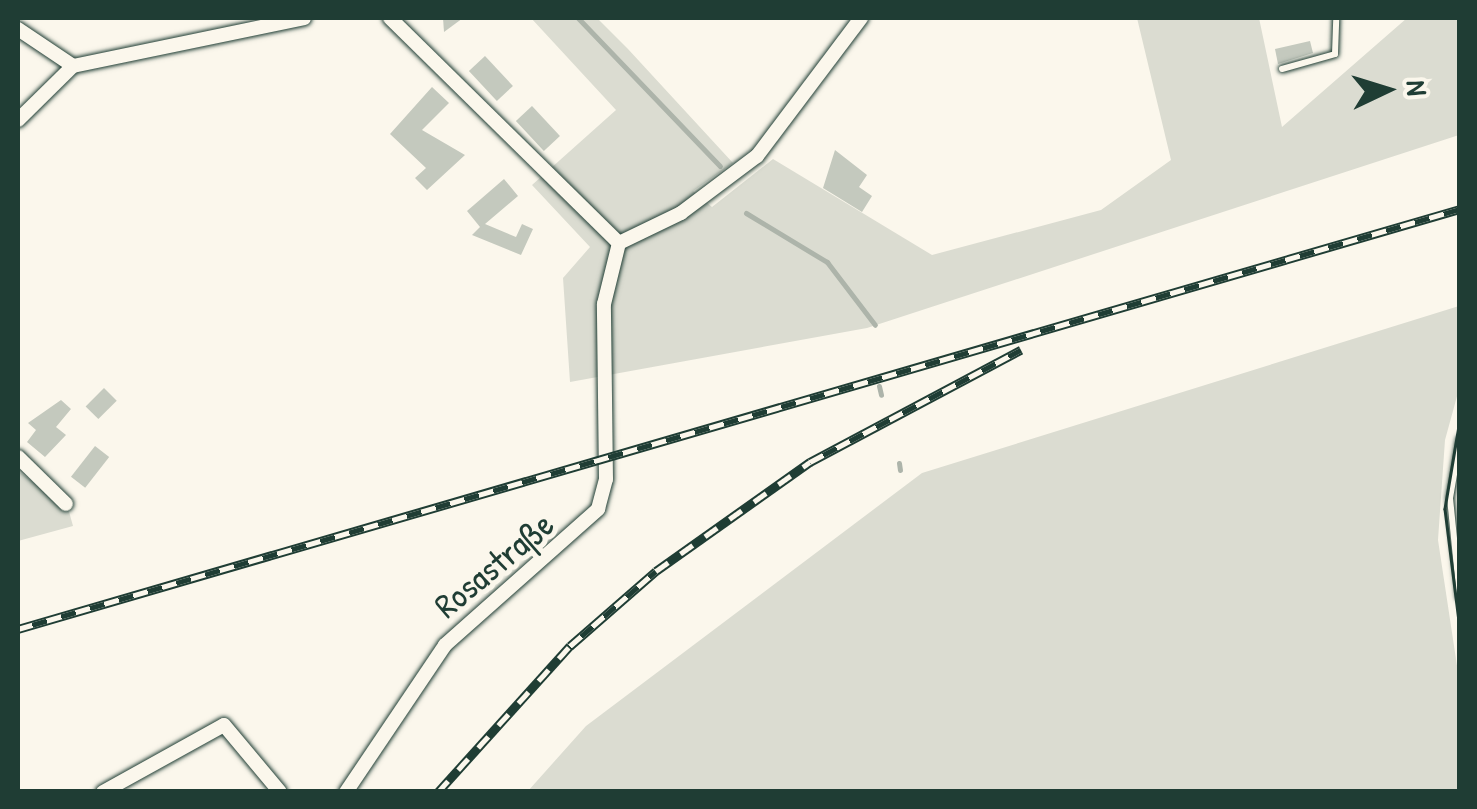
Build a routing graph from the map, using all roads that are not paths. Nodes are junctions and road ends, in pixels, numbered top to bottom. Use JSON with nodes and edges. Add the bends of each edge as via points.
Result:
{"nodes":[{"id":1,"x":304,"y":18,"type":"edge"},
{"id":2,"x":390,"y":18,"type":"edge"},
{"id":3,"x":861,"y":18,"type":"edge"},
{"id":4,"x":1336,"y":18,"type":"edge"},
{"id":5,"x":18,"y":28,"type":"edge"},
{"id":6,"x":74,"y":66,"type":"junction"},
{"id":7,"x":1282,"y":69,"type":"dead end"},
{"id":8,"x":18,"y":120,"type":"edge"},
{"id":9,"x":619,"y":243,"type":"junction"},
{"id":10,"x":1460,"y":439,"type":"edge"},
{"id":11,"x":18,"y":457,"type":"edge"},
{"id":12,"x":66,"y":504,"type":"dead end"},
{"id":13,"x":1460,"y":598,"type":"edge"},
{"id":14,"x":103,"y":792,"type":"edge"},
{"id":15,"x":280,"y":792,"type":"edge"},
{"id":16,"x":346,"y":792,"type":"edge"}],
"edges":[{"from":1,"to":6,"type":"street"},
{"from":2,"to":9,"type":"street"},
{"from":3,"to":9,"type":"street","via":[[757,156],[667,221]]},
{"from":4,"to":7,"type":"lane","via":[[1334,54]]},
{"from":5,"to":6,"type":"street"},
{"from":6,"to":8,"type":"street"},
{"from":9,"to":16,"type":"street","name":"Rosastraße","via":[[604,304],[606,479],[598,509],[567,546],[444,645]]},
{"from":10,"to":13,"type":"lane","via":[[1450,498]]},
{"from":11,"to":12,"type":"street"},
{"from":14,"to":15,"type":"street","via":[[224,725]]}]}
